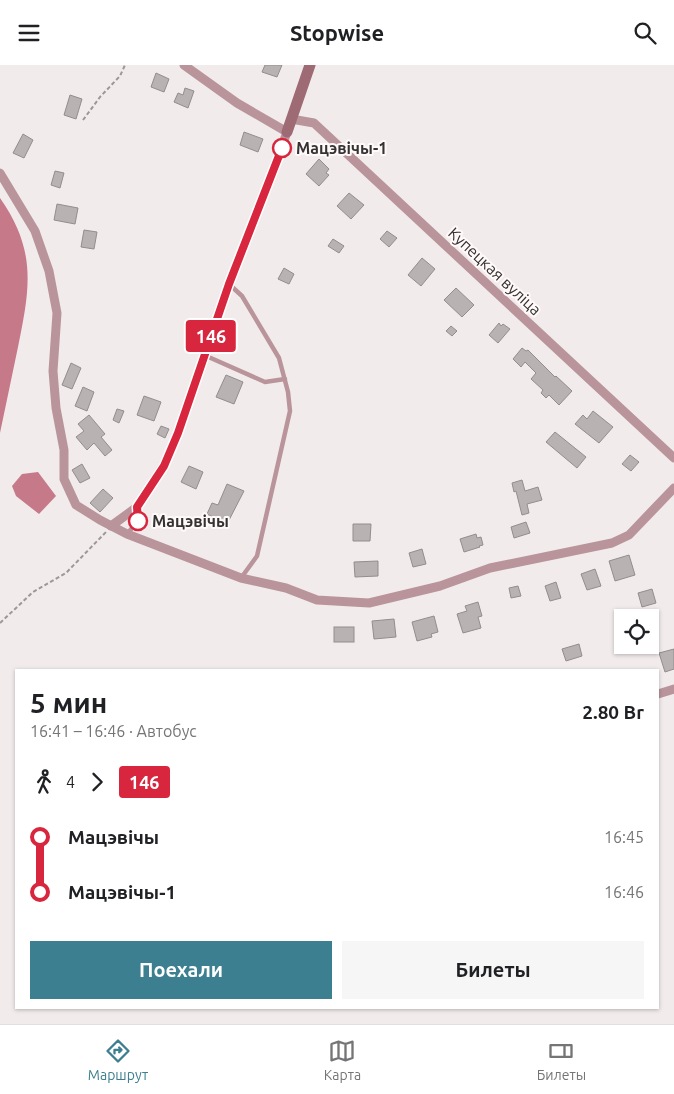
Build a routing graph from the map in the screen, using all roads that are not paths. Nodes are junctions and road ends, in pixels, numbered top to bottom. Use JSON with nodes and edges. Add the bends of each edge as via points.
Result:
{"nodes":[{"id":1,"x":184,"y":65,"type":"edge"},
{"id":2,"x":310,"y":65,"type":"edge"},
{"id":3,"x":291,"y":119,"type":"junction"},
{"id":4,"x":287,"y":132,"type":"junction"},
{"id":5,"x":0,"y":173,"type":"edge"},
{"id":6,"x":229,"y":284,"type":"junction"},
{"id":7,"x":204,"y":355,"type":"junction"},
{"id":8,"x":285,"y":379,"type":"junction"},
{"id":9,"x":674,"y":458,"type":"edge"},
{"id":10,"x":674,"y":487,"type":"edge"},
{"id":11,"x":137,"y":507,"type":"junction"},
{"id":12,"x":111,"y":527,"type":"junction"},
{"id":13,"x":127,"y":534,"type":"junction"},
{"id":14,"x":241,"y":578,"type":"junction"},
{"id":15,"x":674,"y":689,"type":"edge"},
{"id":16,"x":659,"y":694,"type":"edge"}],
"edges":[{"from":1,"to":4,"type":"street","via":[[237,103]]},
{"from":2,"to":3,"type":"street"},
{"from":3,"to":4,"type":"street"},
{"from":3,"to":9,"type":"street","name":"Купецкая вуліца","via":[[314,123]]},
{"from":4,"to":6,"type":"street"},
{"from":5,"to":12,"type":"street","via":[[35,231],[50,271],[57,313],[53,371],[64,450],[64,479],[76,505]]},
{"from":6,"to":7,"type":"street"},
{"from":6,"to":8,"type":"lane","via":[[242,296],[279,358]]},
{"from":7,"to":8,"type":"lane","via":[[265,382]]},
{"from":7,"to":11,"type":"street","via":[[164,466]]},
{"from":8,"to":14,"type":"lane","via":[[290,411],[263,534],[257,556]]},
{"from":10,"to":14,"type":"street","via":[[628,535],[612,543],[490,568],[440,586],[369,603],[317,600],[286,588]]},
{"from":11,"to":12,"type":"street"},
{"from":11,"to":13,"type":"lane","via":[[138,521]]},
{"from":12,"to":13,"type":"street"},
{"from":13,"to":14,"type":"street"},
{"from":15,"to":16,"type":"street"}]}
